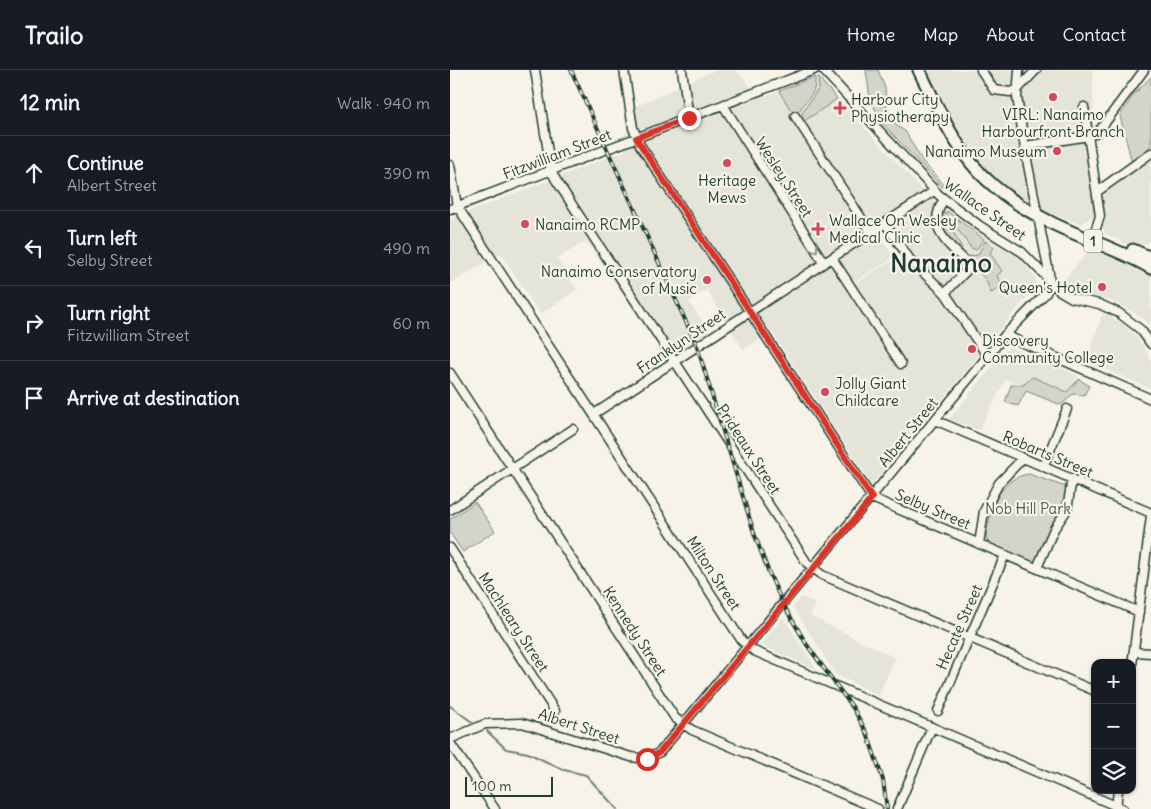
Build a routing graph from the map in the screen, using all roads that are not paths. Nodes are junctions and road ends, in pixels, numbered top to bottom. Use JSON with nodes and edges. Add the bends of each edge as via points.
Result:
{"nodes":[{"id":1,"x":535,"y":70,"type":"edge"},
{"id":2,"x":624,"y":70,"type":"edge"},
{"id":3,"x":682,"y":70,"type":"edge"},
{"id":4,"x":814,"y":70,"type":"edge"},
{"id":5,"x":823,"y":70,"type":"edge"},
{"id":6,"x":919,"y":70,"type":"edge"},
{"id":7,"x":982,"y":70,"type":"edge"},
{"id":8,"x":1019,"y":70,"type":"edge"},
{"id":9,"x":1036,"y":70,"type":"edge"},
{"id":10,"x":1144,"y":70,"type":"edge"},
{"id":11,"x":1017,"y":90,"type":"junction"},
{"id":12,"x":723,"y":105,"type":"junction"},
{"id":13,"x":1084,"y":108,"type":"dead end"},
{"id":14,"x":795,"y":116,"type":"dead end"},
{"id":15,"x":689,"y":118,"type":"junction"},
{"id":16,"x":1089,"y":136,"type":"junction"},
{"id":17,"x":636,"y":138,"type":"junction"},
{"id":18,"x":1025,"y":146,"type":"junction"},
{"id":19,"x":1151,"y":153,"type":"edge"},
{"id":20,"x":450,"y":165,"type":"edge"},
{"id":21,"x":551,"y":171,"type":"junction"},
{"id":22,"x":934,"y":191,"type":"junction"},
{"id":23,"x":1098,"y":191,"type":"junction"},
{"id":24,"x":944,"y":199,"type":"junction"},
{"id":25,"x":453,"y":208,"type":"edge"},
{"id":26,"x":1036,"y":214,"type":"junction"},
{"id":27,"x":885,"y":223,"type":"junction"},
{"id":28,"x":871,"y":232,"type":"junction"},
{"id":29,"x":1094,"y":234,"type":"junction"},
{"id":30,"x":1045,"y":254,"type":"junction"},
{"id":31,"x":832,"y":258,"type":"junction"},
{"id":32,"x":1151,"y":258,"type":"edge"},
{"id":33,"x":1031,"y":261,"type":"junction"},
{"id":34,"x":824,"y":263,"type":"junction"},
{"id":35,"x":1151,"y":268,"type":"edge"},
{"id":36,"x":1050,"y":283,"type":"junction"},
{"id":37,"x":945,"y":293,"type":"junction"},
{"id":38,"x":749,"y":312,"type":"junction"},
{"id":39,"x":1005,"y":335,"type":"junction"},
{"id":40,"x":1151,"y":344,"type":"edge"},
{"id":41,"x":988,"y":357,"type":"junction"},
{"id":42,"x":675,"y":360,"type":"junction"},
{"id":43,"x":901,"y":364,"type":"dead end"},
{"id":44,"x":450,"y":373,"type":"edge"},
{"id":45,"x":1151,"y":399,"type":"edge"},
{"id":46,"x":1067,"y":409,"type":"dead end"},
{"id":47,"x":594,"y":414,"type":"junction"},
{"id":48,"x":935,"y":420,"type":"junction"},
{"id":49,"x":572,"y":429,"type":"dead end"},
{"id":50,"x":1023,"y":458,"type":"junction"},
{"id":51,"x":1044,"y":466,"type":"junction"},
{"id":52,"x":513,"y":469,"type":"junction"},
{"id":53,"x":1072,"y":478,"type":"junction"},
{"id":54,"x":872,"y":498,"type":"junction"},
{"id":55,"x":450,"y":510,"type":"edge"},
{"id":56,"x":1151,"y":514,"type":"edge"},
{"id":57,"x":979,"y":544,"type":"junction"},
{"id":58,"x":450,"y":548,"type":"edge"},
{"id":59,"x":1005,"y":554,"type":"junction"},
{"id":60,"x":1037,"y":568,"type":"junction"},
{"id":61,"x":813,"y":569,"type":"junction"},
{"id":62,"x":1139,"y":612,"type":"junction"},
{"id":63,"x":971,"y":638,"type":"junction"},
{"id":64,"x":749,"y":646,"type":"junction"},
{"id":65,"x":1134,"y":652,"type":"junction"},
{"id":66,"x":1151,"y":653,"type":"edge"},
{"id":67,"x":1133,"y":659,"type":"edge"},
{"id":68,"x":1091,"y":688,"type":"edge"},
{"id":69,"x":555,"y":711,"type":"dead end"},
{"id":70,"x":938,"y":711,"type":"dead end"},
{"id":71,"x":683,"y":725,"type":"junction"},
{"id":72,"x":932,"y":727,"type":"junction"},
{"id":73,"x":450,"y":741,"type":"edge"},
{"id":74,"x":1118,"y":794,"type":"edge"},
{"id":75,"x":486,"y":797,"type":"junction"},
{"id":76,"x":1119,"y":808,"type":"edge"},
{"id":77,"x":486,"y":809,"type":"edge"},
{"id":78,"x":494,"y":809,"type":"edge"},
{"id":79,"x":878,"y":809,"type":"edge"},
{"id":80,"x":897,"y":809,"type":"edge"}],
"edges":[{"from":1,"to":21,"type":"street","name":"Prideaux Street"},
{"from":2,"to":17,"type":"street","name":"Selby Street"},
{"from":3,"to":15,"type":"street"},
{"from":4,"to":12,"type":"street","name":"Fitzwilliam Street"},
{"from":5,"to":22,"type":"street","name":"Wallace Street"},
{"from":6,"to":26,"type":"highway","number":"1","via":[[958,147],[976,171],[1011,201]]},
{"from":7,"to":11,"type":"street","via":[[994,90]]},
{"from":8,"to":11,"type":"street"},
{"from":9,"to":11,"type":"street"},
{"from":10,"to":16,"type":"street","via":[[1100,130]]},
{"from":11,"to":18,"type":"street"},
{"from":12,"to":15,"type":"street","name":"Fitzwilliam Street"},
{"from":12,"to":34,"type":"street","name":"Wesley Street","one_way":true},
{"from":13,"to":16,"type":"street"},
{"from":14,"to":28,"type":"street"},
{"from":15,"to":17,"type":"street","name":"Fitzwilliam Street"},
{"from":16,"to":18,"type":"street"},
{"from":16,"to":23,"type":"street"},
{"from":17,"to":21,"type":"street","name":"Fitzwilliam Street"},
{"from":17,"to":38,"type":"street","name":"Selby Street"},
{"from":18,"to":26,"type":"street"},
{"from":19,"to":23,"type":"street"},
{"from":20,"to":25,"type":"street","name":"Milton Street"},
{"from":21,"to":25,"type":"street","name":"Fitzwilliam Street"},
{"from":21,"to":42,"type":"street","name":"Prideaux Street"},
{"from":22,"to":24,"type":"street","name":"Wallace Street"},
{"from":22,"to":27,"type":"street","name":"Franklyn Street"},
{"from":23,"to":29,"type":"street","via":[[1100,216]]},
{"from":24,"to":33,"type":"street","name":"Wallace Street","via":[[980,226],[1007,240]]},
{"from":24,"to":37,"type":"street","via":[[939,207],[938,230],[942,239],[970,267]]},
{"from":25,"to":47,"type":"street","name":"Milton Street"},
{"from":26,"to":29,"type":"highway","number":"1","via":[[1047,215]]},
{"from":26,"to":30,"type":"street"},
{"from":26,"to":35,"type":"highway","number":"1"},
{"from":27,"to":28,"type":"street","name":"Franklyn Street"},
{"from":27,"to":37,"type":"street","via":[[911,261]]},
{"from":28,"to":31,"type":"street","name":"Franklyn Street"},
{"from":29,"to":32,"type":"highway","number":"1"},
{"from":30,"to":33,"type":"street","via":[[1040,262]]},
{"from":30,"to":36,"type":"street"},
{"from":31,"to":34,"type":"street","name":"Franklyn Street"},
{"from":31,"to":43,"type":"street"},
{"from":33,"to":36,"type":"street","name":"Wallace Street"},
{"from":34,"to":38,"type":"street","name":"Franklyn Street"},
{"from":36,"to":39,"type":"street","name":"Albert Street","via":[[1046,293]]},
{"from":36,"to":40,"type":"street","name":"Wallace Street","via":[[1072,298],[1119,313],[1141,330]]},
{"from":37,"to":41,"type":"street"},
{"from":38,"to":42,"type":"street","name":"Franklyn Street"},
{"from":38,"to":54,"type":"street","name":"Selby Street"},
{"from":39,"to":41,"type":"street","name":"Albert Street"},
{"from":39,"to":45,"type":"street"},
{"from":41,"to":48,"type":"street","name":"Albert Street"},
{"from":42,"to":47,"type":"street","name":"Franklyn Street"},
{"from":42,"to":61,"type":"street","name":"Prideaux Street"},
{"from":44,"to":52,"type":"street","name":"Kennedy Street"},
{"from":46,"to":51,"type":"street"},
{"from":47,"to":64,"type":"street","name":"Milton Street","via":[[741,639]]},
{"from":48,"to":50,"type":"street","name":"Robarts Street"},
{"from":48,"to":54,"type":"street","name":"Albert Street"},
{"from":49,"to":52,"type":"street"},
{"from":50,"to":51,"type":"street","name":"Robarts Street"},
{"from":50,"to":57,"type":"street","via":[[999,483],[984,511]]},
{"from":51,"to":53,"type":"street","name":"Robarts Street"},
{"from":52,"to":55,"type":"street"},
{"from":52,"to":71,"type":"street","name":"Kennedy Street","via":[[675,718]]},
{"from":53,"to":56,"type":"street","name":"Robarts Street"},
{"from":53,"to":60,"type":"street","via":[[1067,510],[1054,529]]},
{"from":54,"to":57,"type":"street","name":"Selby Street"},
{"from":54,"to":61,"type":"street","name":"Albert Street"},
{"from":56,"to":62,"type":"street"},
{"from":57,"to":59,"type":"street","name":"Selby Street"},
{"from":58,"to":69,"type":"street","name":"Machleary Street"},
{"from":59,"to":60,"type":"street","name":"Selby Street"},
{"from":59,"to":63,"type":"street","name":"Hecate Street"},
{"from":60,"to":62,"type":"street","name":"Selby Street"},
{"from":61,"to":63,"type":"street"},
{"from":61,"to":64,"type":"street","name":"Albert Street"},
{"from":62,"to":65,"type":"street"},
{"from":63,"to":68,"type":"street"},
{"from":63,"to":70,"type":"street","name":"Hecate Street"},
{"from":64,"to":71,"type":"street","name":"Albert Street"},
{"from":64,"to":72,"type":"street","name":"Milton Street","via":[[758,653]]},
{"from":65,"to":66,"type":"street"},
{"from":65,"to":67,"type":"street"},
{"from":71,"to":73,"type":"street","name":"Albert Street","via":[[660,752],[647,759],[631,757],[522,723],[485,724]]},
{"from":71,"to":79,"type":"street","name":"Kennedy Street"},
{"from":72,"to":76,"type":"street","name":"Milton Street"},
{"from":72,"to":80,"type":"street"},
{"from":73,"to":75,"type":"street"},
{"from":74,"to":76,"type":"street"},
{"from":75,"to":77,"type":"street"},
{"from":75,"to":78,"type":"street"}]}
